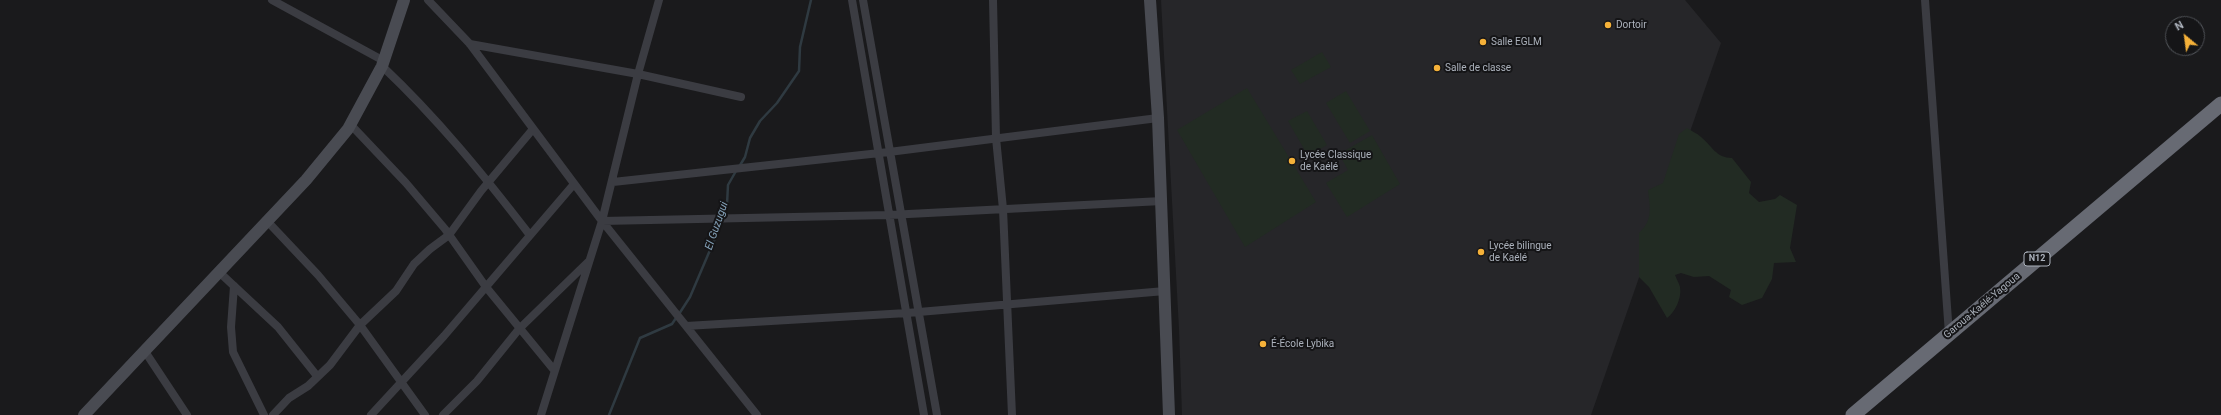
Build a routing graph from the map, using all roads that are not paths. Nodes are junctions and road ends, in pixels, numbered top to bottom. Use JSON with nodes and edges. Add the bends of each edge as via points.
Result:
{"nodes":[{"id":1,"x":272,"y":0,"type":"edge"},
{"id":2,"x":404,"y":0,"type":"edge"},
{"id":3,"x":428,"y":0,"type":"edge"},
{"id":4,"x":659,"y":0,"type":"edge"},
{"id":5,"x":852,"y":0,"type":"edge"},
{"id":6,"x":863,"y":0,"type":"edge"},
{"id":7,"x":993,"y":0,"type":"edge"},
{"id":8,"x":1150,"y":0,"type":"edge"},
{"id":9,"x":1925,"y":0,"type":"edge"},
{"id":10,"x":470,"y":44,"type":"junction"},
{"id":11,"x":383,"y":64,"type":"junction"},
{"id":12,"x":638,"y":74,"type":"junction"},
{"id":13,"x":741,"y":97,"type":"dead end"},
{"id":14,"x":2221,"y":104,"type":"edge"},
{"id":15,"x":1158,"y":118,"type":"junction"},
{"id":16,"x":351,"y":125,"type":"junction"},
{"id":17,"x":532,"y":129,"type":"junction"},
{"id":18,"x":996,"y":138,"type":"junction"},
{"id":19,"x":889,"y":152,"type":"junction"},
{"id":20,"x":877,"y":153,"type":"junction"},
{"id":21,"x":489,"y":182,"type":"junction"},
{"id":22,"x":613,"y":182,"type":"junction"},
{"id":23,"x":574,"y":184,"type":"junction"},
{"id":24,"x":1162,"y":200,"type":"junction"},
{"id":25,"x":1003,"y":209,"type":"junction"},
{"id":26,"x":901,"y":213,"type":"junction"},
{"id":27,"x":889,"y":215,"type":"junction"},
{"id":28,"x":602,"y":221,"type":"junction"},
{"id":29,"x":268,"y":222,"type":"junction"},
{"id":30,"x":529,"y":234,"type":"junction"},
{"id":31,"x":449,"y":235,"type":"junction"},
{"id":32,"x":590,"y":260,"type":"junction"},
{"id":33,"x":219,"y":272,"type":"junction"},
{"id":34,"x":234,"y":286,"type":"junction"},
{"id":35,"x":486,"y":287,"type":"junction"},
{"id":36,"x":1165,"y":291,"type":"junction"},
{"id":37,"x":1007,"y":304,"type":"junction"},
{"id":38,"x":919,"y":311,"type":"junction"},
{"id":39,"x":907,"y":313,"type":"junction"},
{"id":40,"x":360,"y":325,"type":"junction"},
{"id":41,"x":686,"y":326,"type":"junction"},
{"id":42,"x":519,"y":329,"type":"junction"},
{"id":43,"x":1949,"y":334,"type":"junction"},
{"id":44,"x":144,"y":350,"type":"junction"},
{"id":45,"x":554,"y":370,"type":"junction"},
{"id":46,"x":318,"y":376,"type":"junction"},
{"id":47,"x":401,"y":381,"type":"junction"},
{"id":48,"x":84,"y":415,"type":"edge"},
{"id":49,"x":186,"y":415,"type":"edge"},
{"id":50,"x":264,"y":415,"type":"edge"},
{"id":51,"x":273,"y":415,"type":"edge"},
{"id":52,"x":371,"y":415,"type":"edge"},
{"id":53,"x":425,"y":415,"type":"edge"},
{"id":54,"x":443,"y":415,"type":"edge"},
{"id":55,"x":542,"y":415,"type":"edge"},
{"id":56,"x":757,"y":415,"type":"edge"},
{"id":57,"x":924,"y":415,"type":"edge"},
{"id":58,"x":937,"y":415,"type":"edge"},
{"id":59,"x":1012,"y":415,"type":"edge"},
{"id":60,"x":1169,"y":415,"type":"edge"},
{"id":61,"x":1853,"y":415,"type":"edge"}],
"edges":[{"from":1,"to":11,"type":"street"},
{"from":2,"to":11,"type":"street"},
{"from":3,"to":10,"type":"street"},
{"from":4,"to":12,"type":"street"},
{"from":5,"to":20,"type":"street"},
{"from":6,"to":19,"type":"street"},
{"from":7,"to":18,"type":"street"},
{"from":8,"to":15,"type":"street"},
{"from":9,"to":43,"type":"street"},
{"from":10,"to":12,"type":"street"},
{"from":10,"to":17,"type":"street"},
{"from":11,"to":16,"type":"street"},
{"from":11,"to":21,"type":"street","via":[[420,102]]},
{"from":12,"to":13,"type":"street"},
{"from":12,"to":22,"type":"street"},
{"from":14,"to":43,"type":"highway","name":"Garoua-Kaélé-Yagoua","number":"N12"},
{"from":15,"to":18,"type":"street"},
{"from":15,"to":24,"type":"street"},
{"from":16,"to":29,"type":"street"},
{"from":16,"to":31,"type":"street","via":[[406,183]]},
{"from":17,"to":21,"type":"street"},
{"from":17,"to":23,"type":"street"},
{"from":18,"to":19,"type":"street"},
{"from":18,"to":25,"type":"street"},
{"from":19,"to":20,"type":"street"},
{"from":19,"to":26,"type":"street"},
{"from":20,"to":22,"type":"street"},
{"from":20,"to":27,"type":"street"},
{"from":21,"to":30,"type":"street"},
{"from":21,"to":31,"type":"street"},
{"from":22,"to":28,"type":"street"},
{"from":23,"to":28,"type":"street"},
{"from":23,"to":30,"type":"street"},
{"from":24,"to":25,"type":"street"},
{"from":24,"to":36,"type":"street"},
{"from":25,"to":26,"type":"street"},
{"from":25,"to":37,"type":"street"},
{"from":26,"to":27,"type":"street"},
{"from":26,"to":38,"type":"street"},
{"from":27,"to":28,"type":"street"},
{"from":27,"to":39,"type":"street"},
{"from":28,"to":32,"type":"street"},
{"from":28,"to":41,"type":"street"},
{"from":29,"to":33,"type":"street"},
{"from":29,"to":40,"type":"street"},
{"from":30,"to":35,"type":"street"},
{"from":31,"to":35,"type":"street"},
{"from":31,"to":40,"type":"street","via":[[423,254],[396,291]]},
{"from":32,"to":42,"type":"street"},
{"from":32,"to":45,"type":"street"},
{"from":33,"to":34,"type":"street"},
{"from":33,"to":44,"type":"street"},
{"from":34,"to":46,"type":"street","via":[[278,327]]},
{"from":34,"to":50,"type":"street","via":[[231,327],[234,352]]},
{"from":35,"to":42,"type":"street"},
{"from":35,"to":47,"type":"street"},
{"from":36,"to":37,"type":"street"},
{"from":36,"to":60,"type":"street"},
{"from":37,"to":38,"type":"street"},
{"from":37,"to":59,"type":"street"},
{"from":38,"to":39,"type":"street"},
{"from":38,"to":58,"type":"street"},
{"from":39,"to":41,"type":"street"},
{"from":39,"to":57,"type":"street"},
{"from":40,"to":46,"type":"street","via":[[335,360]]},
{"from":40,"to":47,"type":"street"},
{"from":41,"to":56,"type":"street"},
{"from":42,"to":45,"type":"street"},
{"from":42,"to":54,"type":"street","via":[[477,381]]},
{"from":43,"to":61,"type":"highway","name":"Garoua-Kaélé-Yagoua","number":"N12"},
{"from":44,"to":48,"type":"street"},
{"from":44,"to":49,"type":"street"},
{"from":45,"to":55,"type":"street"},
{"from":46,"to":51,"type":"street"},
{"from":47,"to":52,"type":"street"},
{"from":47,"to":53,"type":"street"}]}
